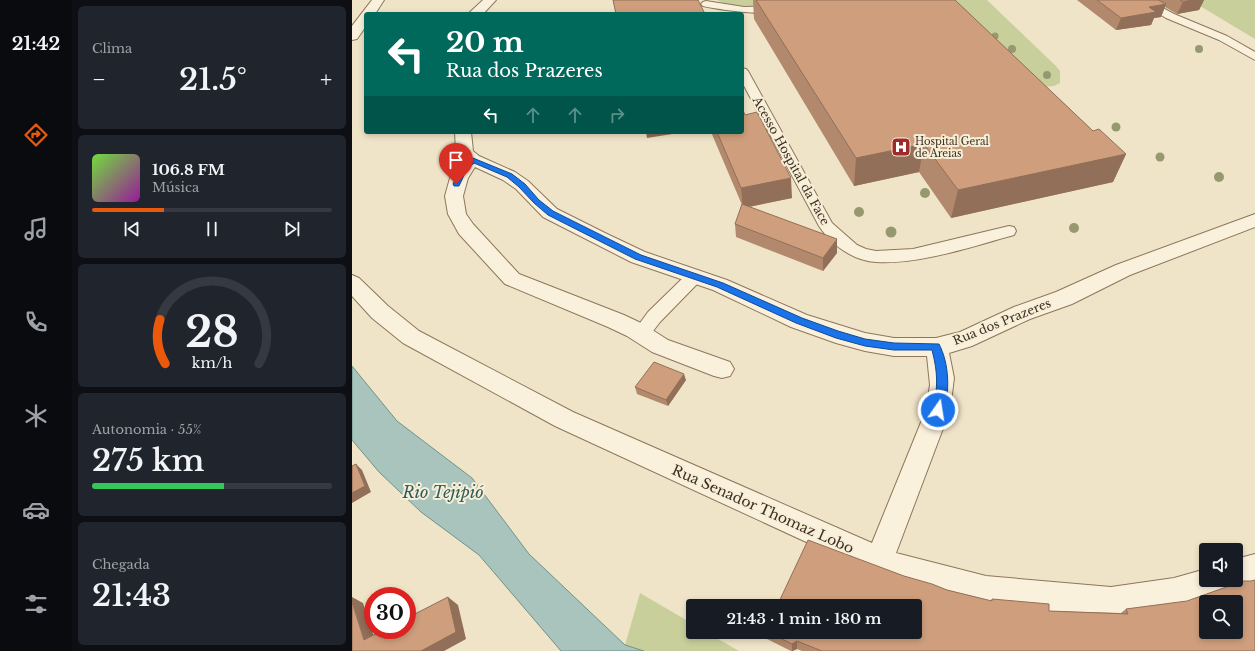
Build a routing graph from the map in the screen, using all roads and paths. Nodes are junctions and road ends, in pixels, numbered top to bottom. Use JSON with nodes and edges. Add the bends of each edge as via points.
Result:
{"nodes":[{"id":1,"x":378,"y":0,"type":"edge"},
{"id":2,"x":490,"y":0,"type":"edge"},
{"id":3,"x":1141,"y":0,"type":"edge"},
{"id":4,"x":705,"y":2,"type":"edge"},
{"id":5,"x":790,"y":7,"type":"edge"},
{"id":6,"x":369,"y":12,"type":"edge"},
{"id":7,"x":477,"y":12,"type":"edge"},
{"id":8,"x":710,"y":12,"type":"edge"},
{"id":9,"x":364,"y":19,"type":"edge"},
{"id":10,"x":352,"y":36,"type":"edge"},
{"id":11,"x":1255,"y":57,"type":"edge"},
{"id":12,"x":744,"y":75,"type":"edge"},
{"id":13,"x":463,"y":134,"type":"edge"},
{"id":14,"x":473,"y":160,"type":"junction"},
{"id":15,"x":1255,"y":220,"type":"edge"},
{"id":16,"x":1009,"y":231,"type":"dead end"},
{"id":17,"x":694,"y":277,"type":"junction"},
{"id":18,"x":352,"y":283,"type":"edge"},
{"id":19,"x":641,"y":334,"type":"junction"},
{"id":20,"x":936,"y":347,"type":"junction"},
{"id":21,"x":722,"y":369,"type":"dead end"},
{"id":22,"x":879,"y":561,"type":"junction"},
{"id":23,"x":1255,"y":568,"type":"edge"},
{"id":24,"x":1243,"y":572,"type":"edge"},
{"id":25,"x":1199,"y":585,"type":"edge"}],
"edges":[{"from":1,"to":6,"type":"street"},
{"from":2,"to":7,"type":"street"},
{"from":3,"to":11,"type":"lane","via":[[1170,16],[1223,38]]},
{"from":4,"to":5,"type":"lane","via":[[744,10]]},
{"from":4,"to":8,"type":"lane"},
{"from":9,"to":10,"type":"street"},
{"from":12,"to":16,"type":"lane","name":"Acesso Hospital da Face","via":[[826,226],[845,244],[863,254],[881,257],[906,256]]},
{"from":13,"to":14,"type":"street","via":[[465,152]]},
{"from":14,"to":17,"type":"street","name":"Rua dos Prazeres","via":[[509,176],[522,185],[550,213],[568,223],[638,257]]},
{"from":14,"to":19,"type":"street","via":[[463,170],[456,184],[454,196],[457,214],[466,229],[512,279],[616,321]]},
{"from":15,"to":20,"type":"street","name":"Rua dos Prazeres","via":[[1123,270],[964,340]]},
{"from":17,"to":19,"type":"lane","via":[[654,317]]},
{"from":17,"to":20,"type":"street","name":"Rua dos Prazeres","via":[[720,285],[799,321],[836,334],[894,346]]},
{"from":18,"to":22,"type":"street","name":"Rua Senador Thomaz Lobo","via":[[380,312],[411,337],[564,419]]},
{"from":19,"to":21,"type":"street","via":[[666,349]]},
{"from":20,"to":22,"type":"street","via":[[943,389],[938,410]]},
{"from":22,"to":25,"type":"street","name":"Rua Senador Thomaz Lobo","via":[[901,570],[986,591],[1111,602],[1174,593]]},
{"from":23,"to":24,"type":"street"}]}
